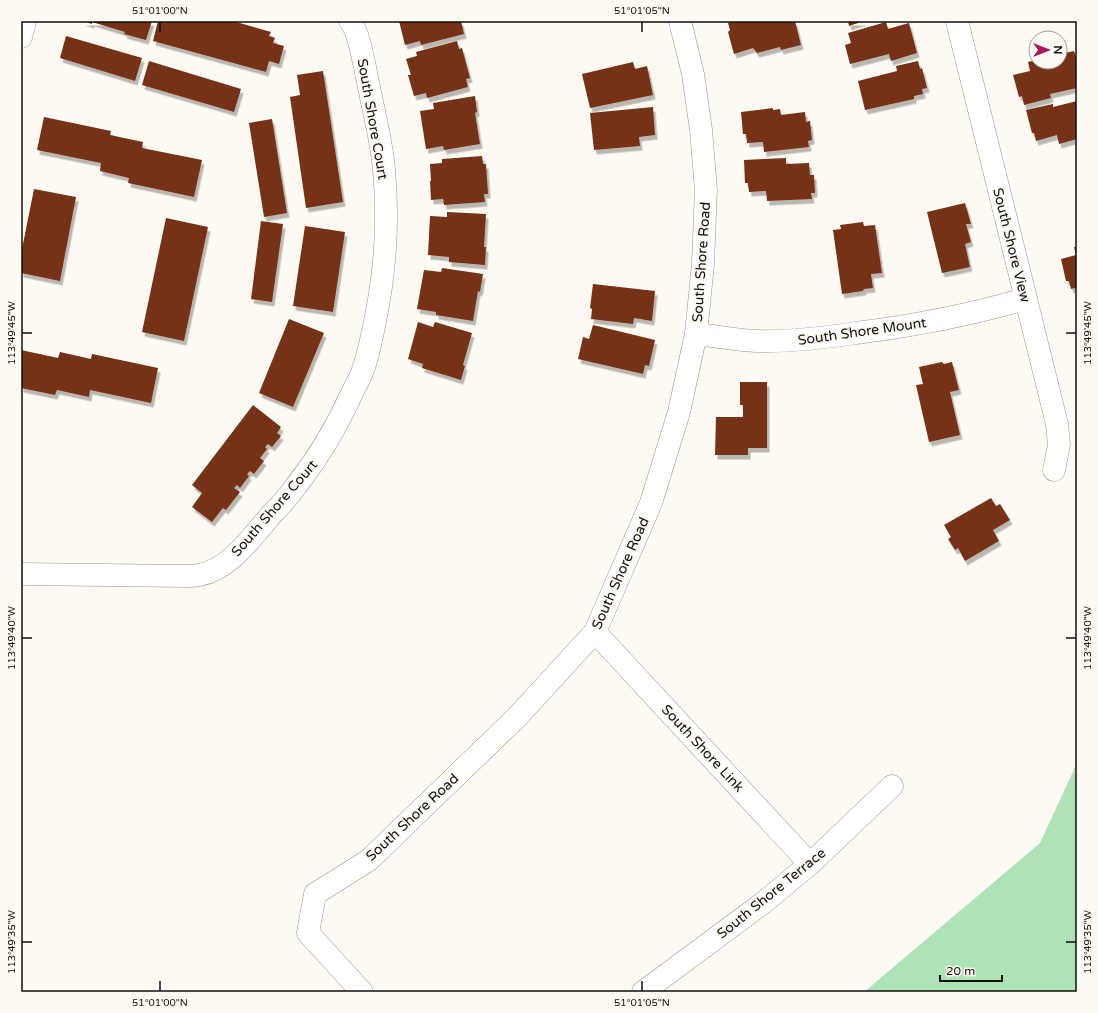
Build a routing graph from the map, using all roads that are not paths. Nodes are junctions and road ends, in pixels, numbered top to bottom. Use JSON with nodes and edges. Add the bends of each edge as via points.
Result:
{"nodes":[{"id":1,"x":25,"y":21,"type":"edge"},
{"id":2,"x":350,"y":21,"type":"edge"},
{"id":3,"x":680,"y":21,"type":"edge"},
{"id":4,"x":957,"y":21,"type":"edge"},
{"id":5,"x":21,"y":37,"type":"edge"},
{"id":6,"x":1025,"y":299,"type":"junction"},
{"id":7,"x":696,"y":334,"type":"junction"},
{"id":8,"x":1054,"y":470,"type":"dead end"},
{"id":9,"x":21,"y":574,"type":"edge"},
{"id":10,"x":595,"y":632,"type":"junction"},
{"id":11,"x":892,"y":786,"type":"dead end"},
{"id":12,"x":810,"y":864,"type":"junction"},
{"id":13,"x":362,"y":992,"type":"edge"},
{"id":14,"x":643,"y":992,"type":"edge"}],
"edges":[{"from":1,"to":5,"type":"street"},
{"from":2,"to":9,"type":"street","name":"South Shore Court","via":[[358,40],[383,162],[386,245],[379,303],[363,370],[342,416],[319,455],[296,487],[242,549],[223,566],[211,572],[186,576]]},
{"from":3,"to":7,"type":"street","name":"South Shore Road","via":[[693,74],[706,190],[703,264]]},
{"from":4,"to":6,"type":"street","name":"South Shore View"},
{"from":6,"to":7,"type":"street","name":"South Shore Mount","via":[[935,321],[823,338],[755,341]]},
{"from":6,"to":8,"type":"street","name":"South Shore View","via":[[1057,424],[1059,445]]},
{"from":7,"to":10,"type":"street","name":"South Shore Road","via":[[679,412],[651,503]]},
{"from":10,"to":12,"type":"street","name":"South Shore Link"},
{"from":10,"to":13,"type":"street","name":"South Shore Road","via":[[517,717],[368,860],[315,894],[308,933]]},
{"from":11,"to":12,"type":"street","name":"South Shore Terrace"},
{"from":12,"to":14,"type":"street","name":"South Shore Terrace","via":[[763,903]]}]}
